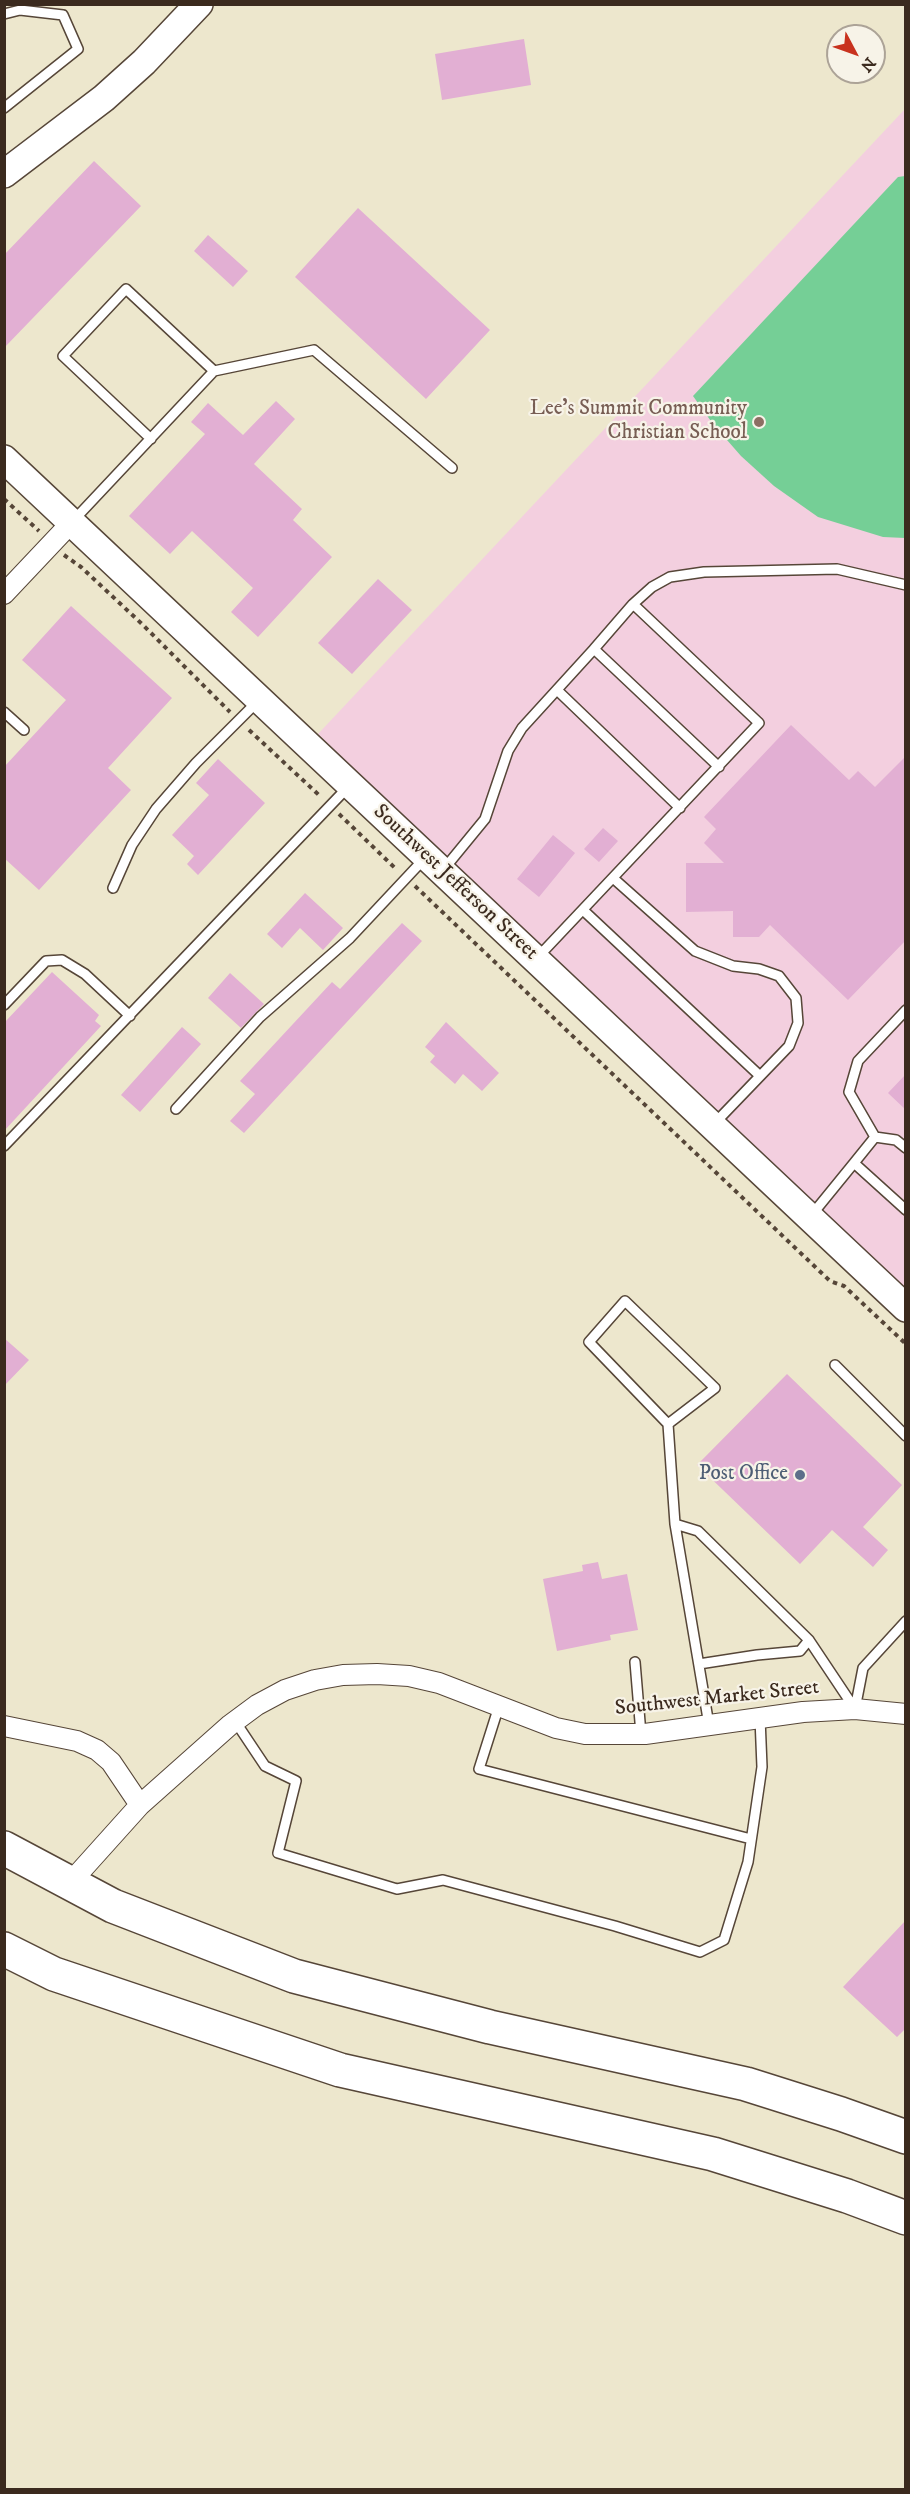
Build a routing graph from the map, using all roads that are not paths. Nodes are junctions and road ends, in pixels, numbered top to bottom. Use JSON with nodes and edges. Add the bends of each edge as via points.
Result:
{"nodes":[{"id":1,"x":199,"y":4,"type":"edge"},
{"id":2,"x":4,"y":14,"type":"edge"},
{"id":3,"x":4,"y":108,"type":"edge"},
{"id":4,"x":4,"y":174,"type":"edge"},
{"id":5,"x":214,"y":371,"type":"junction"},
{"id":6,"x":151,"y":439,"type":"junction"},
{"id":7,"x":4,"y":459,"type":"edge"},
{"id":8,"x":452,"y":468,"type":"dead end"},
{"id":9,"x":71,"y":523,"type":"junction"},
{"id":10,"x":906,"y":585,"type":"edge"},
{"id":11,"x":4,"y":594,"type":"edge"},
{"id":12,"x":633,"y":604,"type":"junction"},
{"id":13,"x":594,"y":649,"type":"junction"},
{"id":14,"x":557,"y":690,"type":"junction"},
{"id":15,"x":260,"y":699,"type":"junction"},
{"id":16,"x":4,"y":712,"type":"edge"},
{"id":17,"x":24,"y":730,"type":"dead end"},
{"id":18,"x":719,"y":767,"type":"junction"},
{"id":19,"x":351,"y":785,"type":"junction"},
{"id":20,"x":681,"y":808,"type":"junction"},
{"id":21,"x":435,"y":864,"type":"junction"},
{"id":22,"x":613,"y":878,"type":"junction"},
{"id":23,"x":113,"y":888,"type":"dead end"},
{"id":24,"x":583,"y":910,"type":"junction"},
{"id":25,"x":536,"y":959,"type":"junction"},
{"id":26,"x":4,"y":1005,"type":"edge"},
{"id":27,"x":906,"y":1010,"type":"edge"},
{"id":28,"x":130,"y":1016,"type":"junction"},
{"id":29,"x":759,"y":1075,"type":"junction"},
{"id":30,"x":176,"y":1109,"type":"dead end"},
{"id":31,"x":713,"y":1125,"type":"junction"},
{"id":32,"x":875,"y":1137,"type":"junction"},
{"id":33,"x":4,"y":1146,"type":"edge"},
{"id":34,"x":906,"y":1148,"type":"edge"},
{"id":35,"x":854,"y":1163,"type":"junction"},
{"id":36,"x":906,"y":1210,"type":"edge"},
{"id":37,"x":810,"y":1217,"type":"junction"},
{"id":38,"x":906,"y":1308,"type":"edge"},
{"id":39,"x":835,"y":1365,"type":"dead end"},
{"id":40,"x":668,"y":1424,"type":"junction"},
{"id":41,"x":906,"y":1436,"type":"edge"},
{"id":42,"x":675,"y":1524,"type":"junction"},
{"id":43,"x":906,"y":1621,"type":"edge"},
{"id":44,"x":809,"y":1640,"type":"junction"},
{"id":45,"x":635,"y":1662,"type":"dead end"},
{"id":46,"x":699,"y":1664,"type":"junction"},
{"id":47,"x":499,"y":1706,"type":"junction"},
{"id":48,"x":855,"y":1709,"type":"junction"},
{"id":49,"x":906,"y":1714,"type":"edge"},
{"id":50,"x":760,"y":1718,"type":"junction"},
{"id":51,"x":235,"y":1721,"type":"junction"},
{"id":52,"x":709,"y":1725,"type":"junction"},
{"id":53,"x":4,"y":1726,"type":"edge"},
{"id":54,"x":641,"y":1734,"type":"junction"},
{"id":55,"x":140,"y":1805,"type":"junction"},
{"id":56,"x":751,"y":1839,"type":"junction"},
{"id":57,"x":4,"y":1848,"type":"edge"},
{"id":58,"x":69,"y":1884,"type":"junction"},
{"id":59,"x":6,"y":1952,"type":"edge"},
{"id":60,"x":906,"y":2137,"type":"edge"},
{"id":61,"x":906,"y":2218,"type":"edge"}],
"edges":[{"from":1,"to":4,"type":"street","via":[[104,98]]},
{"from":2,"to":3,"type":"lane","via":[[20,10],[63,15],[78,49]]},
{"from":5,"to":6,"type":"lane"},
{"from":5,"to":6,"type":"lane","via":[[126,289],[63,356]]},
{"from":5,"to":8,"type":"lane","via":[[314,350]]},
{"from":6,"to":9,"type":"lane"},
{"from":7,"to":9,"type":"street","name":"Southwest Jefferson Street"},
{"from":9,"to":11,"type":"street"},
{"from":9,"to":15,"type":"street","name":"Southwest Jefferson Street"},
{"from":10,"to":12,"type":"lane","via":[[837,569],[704,572],[670,577]]},
{"from":12,"to":13,"type":"lane"},
{"from":12,"to":18,"type":"lane","via":[[759,723]]},
{"from":13,"to":14,"type":"lane"},
{"from":13,"to":18,"type":"lane"},
{"from":14,"to":20,"type":"lane"},
{"from":14,"to":21,"type":"lane","via":[[522,728],[508,751],[485,819]]},
{"from":15,"to":19,"type":"street","name":"Southwest Jefferson Street"},
{"from":15,"to":23,"type":"lane","via":[[156,809],[132,845]]},
{"from":16,"to":17,"type":"lane"},
{"from":18,"to":20,"type":"lane"},
{"from":19,"to":21,"type":"street","name":"Southwest Jefferson Street"},
{"from":19,"to":28,"type":"lane"},
{"from":20,"to":22,"type":"lane"},
{"from":21,"to":25,"type":"street","name":"Southwest Jefferson Street"},
{"from":21,"to":30,"type":"lane","via":[[406,878],[350,938],[261,1017]]},
{"from":22,"to":24,"type":"lane"},
{"from":22,"to":29,"type":"lane","via":[[694,951],[733,966],[779,976],[796,998],[798,1023],[789,1046]]},
{"from":24,"to":25,"type":"lane"},
{"from":24,"to":29,"type":"lane"},
{"from":25,"to":31,"type":"street","name":"Southwest Jefferson Street"},
{"from":26,"to":28,"type":"lane","via":[[46,961],[62,960],[85,975]]},
{"from":27,"to":32,"type":"lane","via":[[858,1061],[849,1092]]},
{"from":28,"to":33,"type":"lane"},
{"from":29,"to":31,"type":"lane"},
{"from":31,"to":37,"type":"street","name":"Southwest Jefferson Street"},
{"from":32,"to":34,"type":"lane","via":[[896,1140]]},
{"from":32,"to":35,"type":"lane"},
{"from":35,"to":36,"type":"lane"},
{"from":35,"to":37,"type":"lane"},
{"from":37,"to":38,"type":"street","name":"Southwest Jefferson Street"},
{"from":39,"to":41,"type":"lane"},
{"from":40,"to":40,"type":"lane","via":[[589,1342],[625,1301],[715,1388]]},
{"from":40,"to":42,"type":"lane"},
{"from":42,"to":44,"type":"lane","via":[[698,1531]]},
{"from":42,"to":46,"type":"lane"},
{"from":43,"to":48,"type":"lane","via":[[863,1668]]},
{"from":44,"to":46,"type":"lane","via":[[800,1651]]},
{"from":44,"to":48,"type":"lane"},
{"from":45,"to":54,"type":"lane"},
{"from":46,"to":52,"type":"lane"},
{"from":47,"to":51,"type":"street","name":"Southwest Market Street","via":[[409,1676],[343,1675],[285,1690]]},
{"from":47,"to":54,"type":"street","name":"Southwest Market Street","via":[[556,1728],[585,1734]]},
{"from":47,"to":56,"type":"lane","via":[[479,1769]]},
{"from":48,"to":49,"type":"street","name":"Southwest Market Street"},
{"from":48,"to":50,"type":"street","name":"Southwest Market Street"},
{"from":50,"to":52,"type":"street","name":"Southwest Market Street"},
{"from":50,"to":56,"type":"lane","via":[[762,1767]]},
{"from":51,"to":55,"type":"street","name":"Southwest Market Street"},
{"from":51,"to":56,"type":"lane","via":[[265,1766],[296,1781],[278,1852],[397,1888],[443,1880],[700,1952],[724,1940],[748,1862]]},
{"from":52,"to":54,"type":"street","name":"Southwest Market Street"},
{"from":53,"to":55,"type":"street","via":[[77,1741],[97,1750],[111,1762]]},
{"from":55,"to":58,"type":"street","name":"Southwest Market Street"},
{"from":57,"to":58,"type":"highway"},
{"from":58,"to":60,"type":"highway","via":[[123,1910],[294,1976],[490,2027],[746,2084]]},
{"from":59,"to":61,"type":"highway","via":[[54,1974],[340,2070],[713,2154]]}]}
